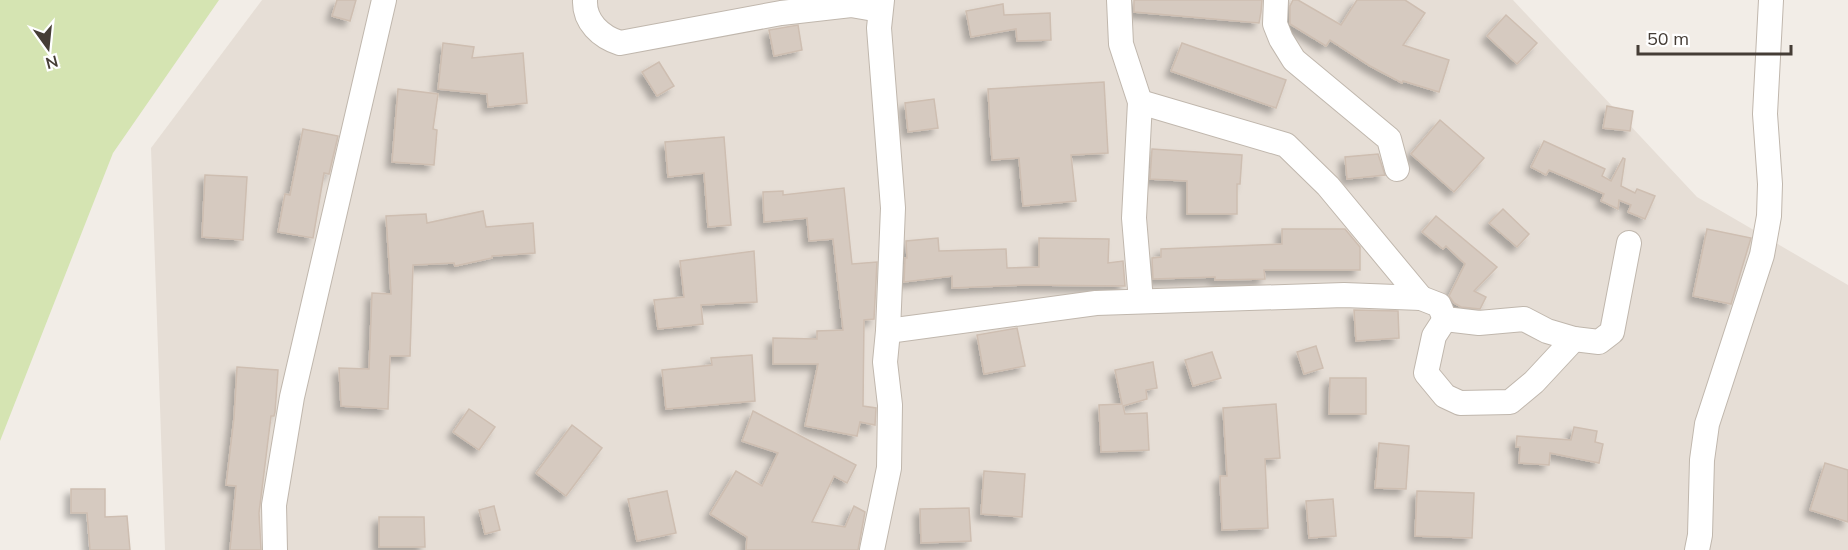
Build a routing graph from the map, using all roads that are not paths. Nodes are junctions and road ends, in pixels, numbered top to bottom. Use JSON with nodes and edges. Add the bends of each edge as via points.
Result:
{"nodes":[{"id":1,"x":384,"y":0,"type":"edge"},
{"id":2,"x":585,"y":0,"type":"edge"},
{"id":3,"x":1119,"y":0,"type":"edge"},
{"id":4,"x":1276,"y":0,"type":"edge"},
{"id":5,"x":1771,"y":0,"type":"edge"},
{"id":6,"x":881,"y":5,"type":"edge"},
{"id":7,"x":1140,"y":102,"type":"junction"},
{"id":8,"x":1396,"y":169,"type":"dead end"},
{"id":9,"x":1629,"y":243,"type":"dead end"},
{"id":10,"x":1421,"y":298,"type":"junction"},
{"id":11,"x":1141,"y":301,"type":"junction"},
{"id":12,"x":1445,"y":319,"type":"junction"},
{"id":13,"x":888,"y":332,"type":"junction"},
{"id":14,"x":1574,"y":339,"type":"junction"},
{"id":15,"x":275,"y":550,"type":"edge"},
{"id":16,"x":872,"y":550,"type":"edge"},
{"id":17,"x":1697,"y":550,"type":"edge"}],
"edges":[{"from":1,"to":15,"type":"street","via":[[292,397],[274,505]]},
{"from":2,"to":6,"type":"street","via":[[591,24],[603,36],[620,43],[781,13]]},
{"from":3,"to":7,"type":"street","via":[[1121,45]]},
{"from":4,"to":8,"type":"street","via":[[1275,24],[1294,60],[1389,139]]},
{"from":5,"to":17,"type":"street","via":[[1766,114],[1769,216],[1762,255],[1707,424]]},
{"from":6,"to":13,"type":"street","via":[[879,28],[893,208]]},
{"from":7,"to":10,"type":"street","via":[[1286,145],[1328,186]]},
{"from":7,"to":11,"type":"street","via":[[1134,218]]},
{"from":9,"to":14,"type":"street","via":[[1612,332],[1599,342]]},
{"from":10,"to":11,"type":"street","via":[[1344,295]]},
{"from":10,"to":12,"type":"street","via":[[1439,305]]},
{"from":11,"to":13,"type":"street","via":[[1096,303]]},
{"from":12,"to":14,"type":"street","via":[[1479,323],[1524,319]]},
{"from":12,"to":14,"type":"street","via":[[1434,336],[1426,372],[1445,396],[1460,402],[1510,402]]},
{"from":13,"to":16,"type":"street","via":[[885,362],[890,405],[889,468]]}]}
